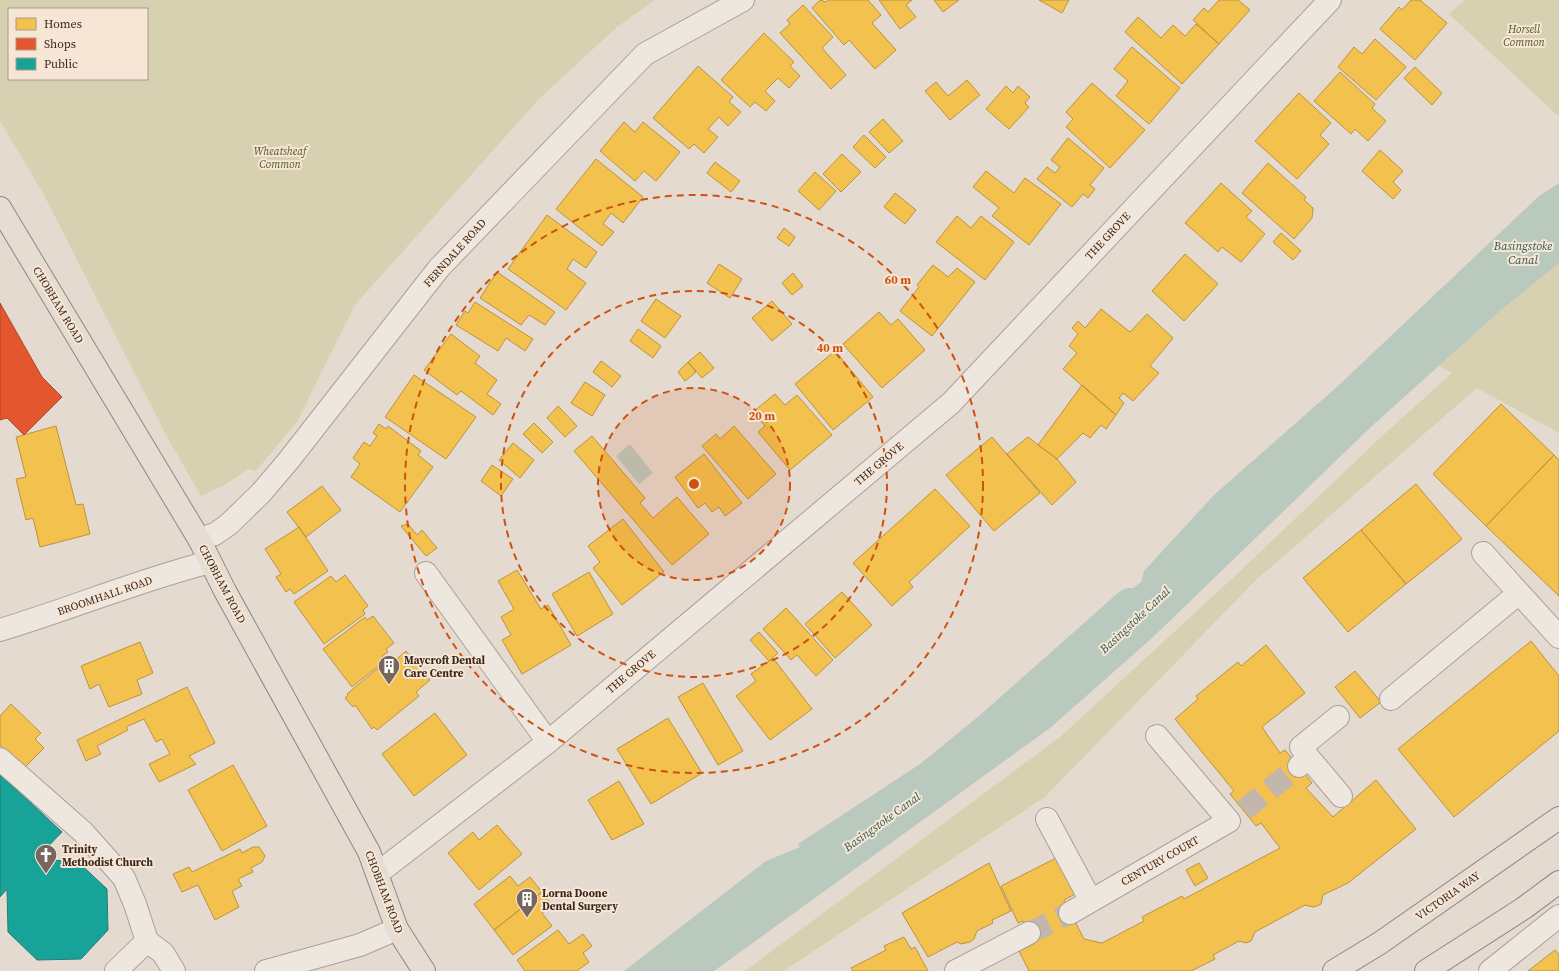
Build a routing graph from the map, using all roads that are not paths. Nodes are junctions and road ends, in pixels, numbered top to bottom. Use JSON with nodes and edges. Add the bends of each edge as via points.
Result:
{"nodes":[{"id":1,"x":743,"y":0,"type":"edge"},
{"id":2,"x":1330,"y":0,"type":"edge"},
{"id":3,"x":0,"y":208,"type":"edge"},
{"id":4,"x":199,"y":539,"type":"junction"},
{"id":5,"x":1483,"y":553,"type":"dead end"},
{"id":6,"x":210,"y":562,"type":"junction"},
{"id":7,"x":426,"y":573,"type":"dead end"},
{"id":8,"x":1519,"y":593,"type":"junction"},
{"id":9,"x":0,"y":630,"type":"edge"},
{"id":10,"x":1559,"y":637,"type":"edge"},
{"id":11,"x":1391,"y":699,"type":"dead end"},
{"id":12,"x":1338,"y":717,"type":"dead end"},
{"id":13,"x":1157,"y":736,"type":"dead end"},
{"id":14,"x":548,"y":742,"type":"junction"},
{"id":15,"x":0,"y":759,"type":"edge"},
{"id":16,"x":1341,"y":796,"type":"dead end"},
{"id":17,"x":1559,"y":818,"type":"edge"},
{"id":18,"x":1047,"y":819,"type":"dead end"},
{"id":19,"x":378,"y":873,"type":"junction"},
{"id":20,"x":1559,"y":882,"type":"edge"},
{"id":21,"x":1091,"y":901,"type":"junction"},
{"id":22,"x":1070,"y":913,"type":"tunnel mouth"},
{"id":23,"x":1559,"y":916,"type":"edge"},
{"id":24,"x":397,"y":929,"type":"junction"},
{"id":25,"x":1029,"y":933,"type":"tunnel mouth"},
{"id":26,"x":147,"y":941,"type":"junction"},
{"id":27,"x":978,"y":966,"type":"edge"},
{"id":28,"x":116,"y":971,"type":"edge"},
{"id":29,"x":174,"y":971,"type":"edge"},
{"id":30,"x":266,"y":971,"type":"edge"},
{"id":31,"x":424,"y":971,"type":"edge"},
{"id":32,"x":956,"y":971,"type":"edge"},
{"id":33,"x":1334,"y":971,"type":"edge"},
{"id":34,"x":1426,"y":971,"type":"edge"},
{"id":35,"x":1490,"y":971,"type":"edge"}],
"edges":[{"from":1,"to":4,"type":"street","name":"FERNDALE ROAD","via":[[645,54],[439,268],[261,493],[228,525],[215,534]]},
{"from":2,"to":14,"type":"street","name":"THE GROVE","via":[[951,403]]},
{"from":3,"to":4,"type":"main road","name":"CHOBHAM ROAD"},
{"from":4,"to":6,"type":"main road","name":"CHOBHAM ROAD"},
{"from":5,"to":8,"type":"street"},
{"from":6,"to":9,"type":"street","name":"BROOMHALL ROAD"},
{"from":6,"to":19,"type":"main road","name":"CHOBHAM ROAD","via":[[348,812]]},
{"from":7,"to":14,"type":"street"},
{"from":8,"to":10,"type":"street"},
{"from":8,"to":11,"type":"street"},
{"from":12,"to":16,"type":"street","via":[[1301,747],[1304,762]]},
{"from":13,"to":21,"type":"street","name":"CENTURY COURT","via":[[1237,815]]},
{"from":14,"to":19,"type":"street","name":"THE GROVE"},
{"from":15,"to":26,"type":"street","via":[[83,832],[124,878]]},
{"from":17,"to":33,"type":"main road","name":"VICTORIA WAY","via":[[1380,943]]},
{"from":18,"to":21,"type":"street"},
{"from":19,"to":24,"type":"main road","name":"CHOBHAM ROAD"},
{"from":20,"to":34,"type":"main road","via":[[1524,908]]},
{"from":21,"to":22,"type":"street","name":"CENTURY COURT"},
{"from":23,"to":35,"type":"street"},
{"from":24,"to":30,"type":"street","via":[[360,945]]},
{"from":24,"to":31,"type":"main road","name":"CHOBHAM ROAD"},
{"from":25,"to":27,"type":"street"},
{"from":26,"to":28,"type":"street"},
{"from":26,"to":29,"type":"street","via":[[163,953]]},
{"from":27,"to":32,"type":"street"}]}
